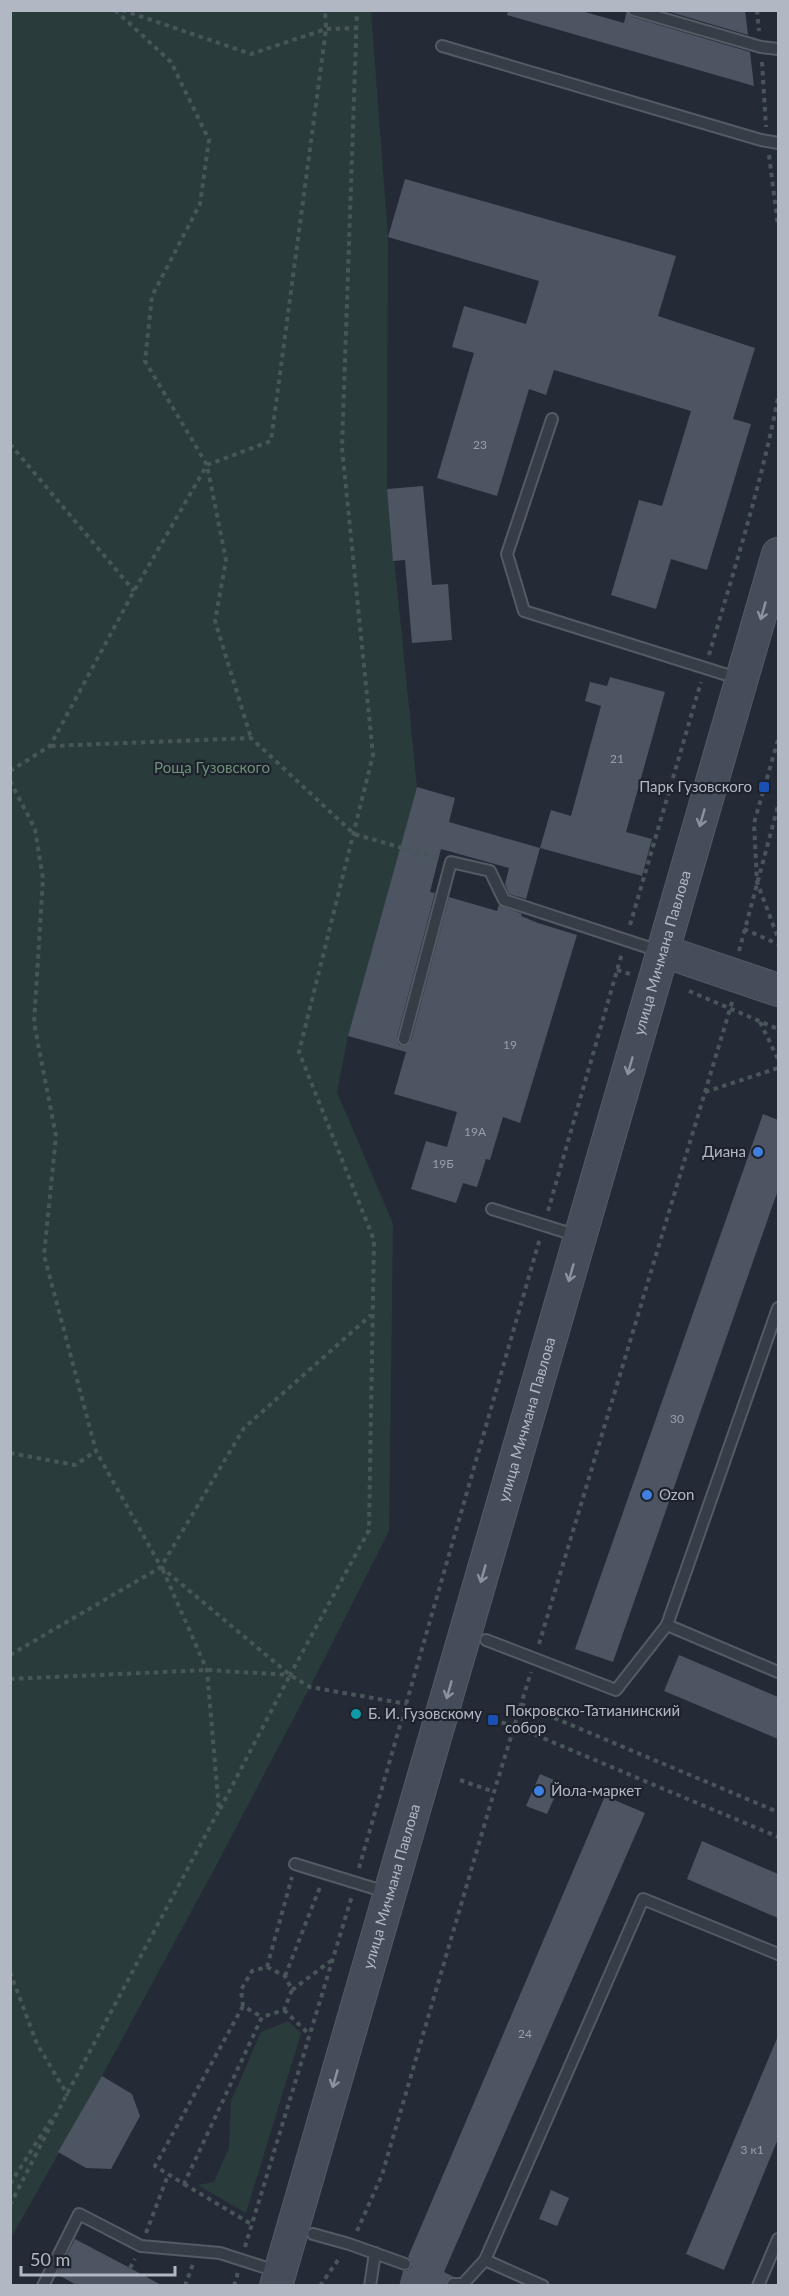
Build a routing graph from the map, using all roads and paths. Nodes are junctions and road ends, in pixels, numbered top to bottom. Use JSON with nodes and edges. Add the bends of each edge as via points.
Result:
{"nodes":[{"id":1,"x":115,"y":10,"type":"edge"},
{"id":2,"x":122,"y":10,"type":"edge"},
{"id":3,"x":325,"y":10,"type":"edge"},
{"id":4,"x":357,"y":10,"type":"edge"},
{"id":5,"x":634,"y":10,"type":"edge"},
{"id":6,"x":756,"y":10,"type":"edge"},
{"id":7,"x":358,"y":28,"type":"junction"},
{"id":8,"x":326,"y":29,"type":"junction"},
{"id":9,"x":760,"y":41,"type":"dead end"},
{"id":10,"x":442,"y":46,"type":"dead end"},
{"id":11,"x":778,"y":49,"type":"edge"},
{"id":12,"x":761,"y":53,"type":"dead end"},
{"id":13,"x":766,"y":136,"type":"dead end"},
{"id":14,"x":778,"y":143,"type":"edge"},
{"id":15,"x":768,"y":149,"type":"dead end"},
{"id":16,"x":778,"y":226,"type":"edge"},
{"id":17,"x":778,"y":398,"type":"edge"},
{"id":18,"x":552,"y":419,"type":"dead end"},
{"id":19,"x":10,"y":444,"type":"edge"},
{"id":20,"x":207,"y":465,"type":"junction"},
{"id":21,"x":778,"y":554,"type":"edge"},
{"id":22,"x":134,"y":591,"type":"junction"},
{"id":23,"x":778,"y":631,"type":"edge"},
{"id":24,"x":707,"y":663,"type":"dead end"},
{"id":25,"x":703,"y":676,"type":"dead end"},
{"id":26,"x":753,"y":682,"type":"junction"},
{"id":27,"x":251,"y":738,"type":"junction"},
{"id":28,"x":778,"y":740,"type":"edge"},
{"id":29,"x":50,"y":746,"type":"junction"},
{"id":30,"x":10,"y":771,"type":"edge"},
{"id":31,"x":10,"y":781,"type":"edge"},
{"id":32,"x":778,"y":806,"type":"edge"},
{"id":33,"x":354,"y":834,"type":"junction"},
{"id":34,"x":451,"y":862,"type":"junction"},
{"id":35,"x":757,"y":882,"type":"junction"},
{"id":36,"x":744,"y":929,"type":"junction"},
{"id":37,"x":627,"y":933,"type":"dead end"},
{"id":38,"x":778,"y":938,"type":"edge"},
{"id":39,"x":778,"y":944,"type":"edge"},
{"id":40,"x":622,"y":950,"type":"dead end"},
{"id":41,"x":673,"y":955,"type":"junction"},
{"id":42,"x":736,"y":961,"type":"dead end"},
{"id":43,"x":778,"y":990,"type":"edge"},
{"id":44,"x":689,"y":991,"type":"dead end"},
{"id":45,"x":730,"y":1009,"type":"junction"},
{"id":46,"x":759,"y":1021,"type":"junction"},
{"id":47,"x":778,"y":1029,"type":"edge"},
{"id":48,"x":404,"y":1039,"type":"dead end"},
{"id":49,"x":778,"y":1059,"type":"edge"},
{"id":50,"x":778,"y":1068,"type":"edge"},
{"id":51,"x":705,"y":1093,"type":"junction"},
{"id":52,"x":492,"y":1209,"type":"dead end"},
{"id":53,"x":545,"y":1219,"type":"dead end"},
{"id":54,"x":541,"y":1235,"type":"dead end"},
{"id":55,"x":591,"y":1240,"type":"junction"},
{"id":56,"x":778,"y":1308,"type":"edge"},
{"id":57,"x":372,"y":1314,"type":"junction"},
{"id":58,"x":96,"y":1451,"type":"junction"},
{"id":59,"x":10,"y":1453,"type":"edge"},
{"id":60,"x":161,"y":1567,"type":"junction"},
{"id":61,"x":667,"y":1625,"type":"junction"},
{"id":62,"x":476,"y":1637,"type":"junction"},
{"id":63,"x":538,"y":1650,"type":"dead end"},
{"id":64,"x":10,"y":1655,"type":"edge"},
{"id":65,"x":533,"y":1666,"type":"dead end"},
{"id":66,"x":207,"y":1670,"type":"junction"},
{"id":67,"x":778,"y":1672,"type":"edge"},
{"id":68,"x":290,"y":1674,"type":"junction"},
{"id":69,"x":10,"y":1679,"type":"edge"},
{"id":70,"x":407,"y":1704,"type":"junction"},
{"id":71,"x":521,"y":1704,"type":"junction"},
{"id":72,"x":493,"y":1720,"type":"dead end"},
{"id":73,"x":514,"y":1726,"type":"junction"},
{"id":74,"x":460,"y":1780,"type":"dead end"},
{"id":75,"x":494,"y":1792,"type":"junction"},
{"id":76,"x":219,"y":1810,"type":"junction"},
{"id":77,"x":778,"y":1812,"type":"edge"},
{"id":78,"x":778,"y":1837,"type":"edge"},
{"id":79,"x":295,"y":1864,"type":"joint"},
{"id":80,"x":358,"y":1873,"type":"dead end"},
{"id":81,"x":325,"y":1874,"type":"junction"},
{"id":82,"x":354,"y":1889,"type":"dead end"},
{"id":83,"x":400,"y":1896,"type":"junction"},
{"id":84,"x":778,"y":1954,"type":"edge"},
{"id":85,"x":333,"y":1959,"type":"junction"},
{"id":86,"x":267,"y":1967,"type":"junction"},
{"id":87,"x":10,"y":1972,"type":"edge"},
{"id":88,"x":285,"y":1976,"type":"junction"},
{"id":89,"x":292,"y":1990,"type":"junction"},
{"id":90,"x":243,"y":2006,"type":"junction"},
{"id":91,"x":284,"y":2010,"type":"junction"},
{"id":92,"x":262,"y":2017,"type":"junction"},
{"id":93,"x":310,"y":2035,"type":"junction"},
{"id":94,"x":67,"y":2094,"type":"junction"},
{"id":95,"x":168,"y":2175,"type":"junction"},
{"id":96,"x":10,"y":2184,"type":"edge"},
{"id":97,"x":184,"y":2184,"type":"junction"},
{"id":98,"x":10,"y":2205,"type":"edge"},
{"id":99,"x":251,"y":2224,"type":"junction"},
{"id":100,"x":303,"y":2231,"type":"junction"},
{"id":101,"x":354,"y":2237,"type":"dead end"},
{"id":102,"x":778,"y":2239,"type":"edge"},
{"id":103,"x":141,"y":2246,"type":"junction"},
{"id":104,"x":344,"y":2251,"type":"dead end"},
{"id":105,"x":244,"y":2252,"type":"dead end"},
{"id":106,"x":375,"y":2253,"type":"junction"},
{"id":107,"x":485,"y":2260,"type":"junction"},
{"id":108,"x":405,"y":2264,"type":"dead end"},
{"id":109,"x":130,"y":2268,"type":"dead end"},
{"id":110,"x":295,"y":2282,"type":"edge"},
{"id":111,"x":453,"y":2284,"type":"dead end"},
{"id":112,"x":43,"y":2286,"type":"edge"},
{"id":113,"x":370,"y":2286,"type":"edge"},
{"id":114,"x":543,"y":2286,"type":"edge"},
{"id":115,"x":758,"y":2286,"type":"edge"}],
"edges":[{"from":1,"to":20,"type":"path","via":[[171,62],[209,140],[201,204],[152,296],[145,361]]},
{"from":2,"to":8,"type":"path","via":[[251,54]]},
{"from":3,"to":8,"type":"path"},
{"from":4,"to":7,"type":"path"},
{"from":5,"to":11,"type":"lane"},
{"from":6,"to":9,"type":"path"},
{"from":7,"to":8,"type":"path"},
{"from":7,"to":33,"type":"path","via":[[342,448],[373,755]]},
{"from":8,"to":20,"type":"path","via":[[271,441]]},
{"from":10,"to":14,"type":"lane"},
{"from":12,"to":13,"type":"path"},
{"from":15,"to":16,"type":"path"},
{"from":17,"to":24,"type":"path"},
{"from":18,"to":26,"type":"lane","via":[[507,554],[524,611]]},
{"from":19,"to":22,"type":"path"},
{"from":20,"to":22,"type":"path"},
{"from":20,"to":27,"type":"path","via":[[226,560],[215,621]]},
{"from":21,"to":26,"type":"main road","name":"улица Мичмана Павлова","one_way":true},
{"from":22,"to":29,"type":"path"},
{"from":23,"to":26,"type":"main road","name":"улица Мичмана Павлова"},
{"from":25,"to":37,"type":"path"},
{"from":26,"to":41,"type":"main road","name":"улица Мичмана Павлова"},
{"from":27,"to":29,"type":"path"},
{"from":27,"to":33,"type":"path"},
{"from":28,"to":35,"type":"path","via":[[754,823]]},
{"from":29,"to":30,"type":"path"},
{"from":31,"to":58,"type":"path","via":[[36,829],[42,879],[34,1023],[56,1136],[44,1255]]},
{"from":32,"to":35,"type":"path"},
{"from":33,"to":34,"type":"path"},
{"from":33,"to":57,"type":"path","via":[[299,1052],[374,1240]]},
{"from":34,"to":41,"type":"lane","via":[[490,871],[504,900]]},
{"from":34,"to":48,"type":"lane"},
{"from":35,"to":36,"type":"path"},
{"from":35,"to":38,"type":"path"},
{"from":36,"to":39,"type":"path"},
{"from":36,"to":42,"type":"path"},
{"from":40,"to":53,"type":"path"},
{"from":41,"to":43,"type":"main road"},
{"from":41,"to":55,"type":"main road","name":"улица Мичмана Павлова"},
{"from":44,"to":45,"type":"path"},
{"from":45,"to":46,"type":"path"},
{"from":45,"to":51,"type":"path"},
{"from":46,"to":47,"type":"path"},
{"from":46,"to":49,"type":"path"},
{"from":50,"to":51,"type":"path"},
{"from":51,"to":63,"type":"path"},
{"from":52,"to":55,"type":"lane"},
{"from":54,"to":70,"type":"path"},
{"from":55,"to":62,"type":"main road","name":"улица Мичмана Павлова"},
{"from":56,"to":61,"type":"lane"},
{"from":57,"to":60,"type":"path","via":[[244,1428]]},
{"from":57,"to":68,"type":"path","via":[[369,1530]]},
{"from":58,"to":59,"type":"path","via":[[75,1465]]},
{"from":58,"to":60,"type":"path"},
{"from":60,"to":64,"type":"path"},
{"from":60,"to":66,"type":"path"},
{"from":60,"to":68,"type":"path"},
{"from":61,"to":62,"type":"lane","via":[[616,1690]]},
{"from":61,"to":67,"type":"lane"},
{"from":62,"to":83,"type":"main road","name":"улица Мичмана Павлова"},
{"from":65,"to":71,"type":"path"},
{"from":66,"to":68,"type":"path"},
{"from":66,"to":69,"type":"path"},
{"from":66,"to":76,"type":"path"},
{"from":68,"to":70,"type":"path","via":[[310,1687]]},
{"from":68,"to":76,"type":"path"},
{"from":70,"to":80,"type":"path"},
{"from":71,"to":73,"type":"path"},
{"from":71,"to":77,"type":"path"},
{"from":72,"to":73,"type":"path"},
{"from":73,"to":75,"type":"path"},
{"from":73,"to":78,"type":"path"},
{"from":74,"to":75,"type":"path"},
{"from":75,"to":101,"type":"path","via":[[382,2175]]},
{"from":76,"to":94,"type":"path"},
{"from":79,"to":81,"type":"lane"},
{"from":79,"to":86,"type":"path"},
{"from":81,"to":83,"type":"lane"},
{"from":81,"to":88,"type":"path"},
{"from":82,"to":85,"type":"path"},
{"from":83,"to":100,"type":"main road","name":"улица Мичмана Павлова"},
{"from":84,"to":107,"type":"lane","via":[[643,1899]]},
{"from":85,"to":89,"type":"path"},
{"from":85,"to":93,"type":"path"},
{"from":86,"to":88,"type":"path"},
{"from":86,"to":90,"type":"path","via":[[252,1971],[241,1990]]},
{"from":87,"to":94,"type":"path","via":[[37,2044]]},
{"from":88,"to":89,"type":"path"},
{"from":89,"to":91,"type":"path"},
{"from":90,"to":92,"type":"path"},
{"from":90,"to":95,"type":"path","via":[[155,2166]]},
{"from":91,"to":92,"type":"path"},
{"from":91,"to":93,"type":"path"},
{"from":92,"to":97,"type":"path"},
{"from":93,"to":99,"type":"path"},
{"from":94,"to":96,"type":"path"},
{"from":94,"to":98,"type":"path"},
{"from":95,"to":97,"type":"path"},
{"from":95,"to":103,"type":"path"},
{"from":97,"to":99,"type":"path"},
{"from":99,"to":105,"type":"path"},
{"from":100,"to":106,"type":"lane"},
{"from":100,"to":110,"type":"main road","name":"улица Мичмана Павлова"},
{"from":102,"to":115,"type":"lane"},
{"from":103,"to":109,"type":"path"},
{"from":103,"to":110,"type":"lane","via":[[220,2253]]},
{"from":103,"to":112,"type":"lane","via":[[79,2214]]},
{"from":104,"to":110,"type":"path"},
{"from":106,"to":108,"type":"lane"},
{"from":106,"to":113,"type":"lane"},
{"from":107,"to":111,"type":"lane","via":[[463,2284]]},
{"from":107,"to":114,"type":"lane"}]}
